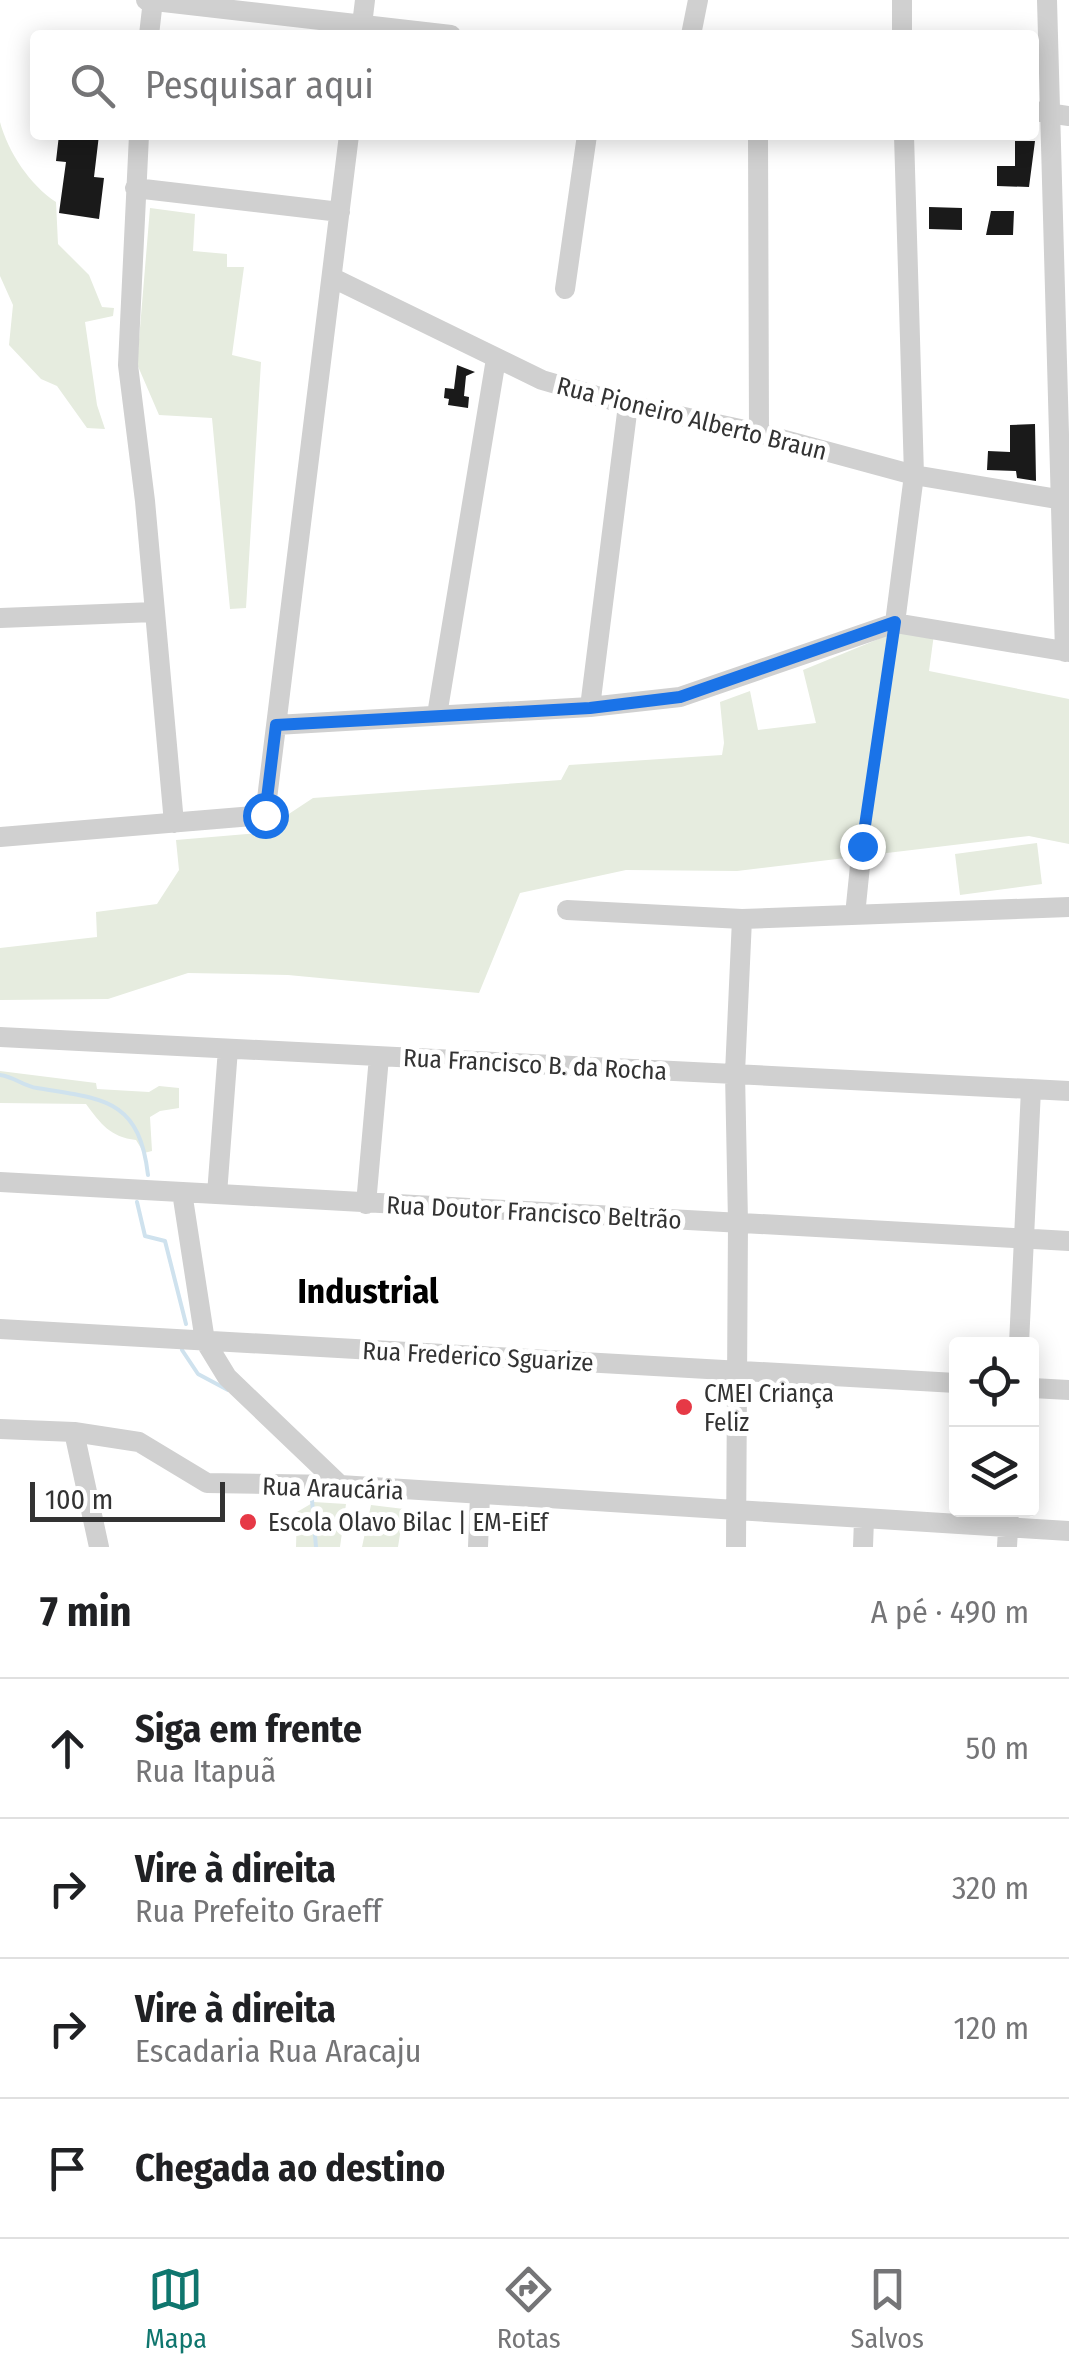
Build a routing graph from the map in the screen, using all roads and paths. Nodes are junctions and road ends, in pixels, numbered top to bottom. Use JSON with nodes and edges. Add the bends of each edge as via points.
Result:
{"nodes":[{"id":1,"x":151,"y":0,"type":"edge"},
{"id":2,"x":365,"y":0,"type":"edge"},
{"id":3,"x":698,"y":0,"type":"edge"},
{"id":4,"x":902,"y":0,"type":"edge"},
{"id":5,"x":1047,"y":0,"type":"edge"},
{"id":6,"x":362,"y":29,"type":"edge"},
{"id":7,"x":150,"y":30,"type":"edge"},
{"id":8,"x":692,"y":30,"type":"edge"},
{"id":9,"x":902,"y":30,"type":"edge"},
{"id":10,"x":1051,"y":114,"type":"edge"},
{"id":11,"x":139,"y":140,"type":"edge"},
{"id":12,"x":348,"y":140,"type":"edge"},
{"id":13,"x":586,"y":140,"type":"edge"},
{"id":14,"x":758,"y":140,"type":"edge"},
{"id":15,"x":904,"y":140,"type":"edge"},
{"id":16,"x":135,"y":188,"type":"junction"},
{"id":17,"x":340,"y":212,"type":"junction"},
{"id":18,"x":333,"y":278,"type":"junction"},
{"id":19,"x":565,"y":289,"type":"dead end"},
{"id":20,"x":496,"y":359,"type":"junction"},
{"id":21,"x":628,"y":406,"type":"junction"},
{"id":22,"x":760,"y":433,"type":"junction"},
{"id":23,"x":914,"y":475,"type":"junction"},
{"id":24,"x":1066,"y":500,"type":"edge"},
{"id":25,"x":154,"y":612,"type":"junction"},
{"id":26,"x":0,"y":618,"type":"edge"},
{"id":27,"x":895,"y":622,"type":"junction"},
{"id":28,"x":1067,"y":652,"type":"edge"},
{"id":29,"x":590,"y":708,"type":"junction"},
{"id":30,"x":436,"y":715,"type":"junction"},
{"id":31,"x":276,"y":725,"type":"junction"},
{"id":32,"x":174,"y":823,"type":"junction"},
{"id":33,"x":0,"y":837,"type":"edge"},
{"id":34,"x":862,"y":846,"type":"joint"},
{"id":35,"x":1069,"y":908,"type":"edge"},
{"id":36,"x":567,"y":910,"type":"dead end"},
{"id":37,"x":855,"y":914,"type":"junction"},
{"id":38,"x":742,"y":919,"type":"junction"},
{"id":39,"x":0,"y":1037,"type":"edge"},
{"id":40,"x":228,"y":1049,"type":"junction"},
{"id":41,"x":379,"y":1057,"type":"junction"},
{"id":42,"x":734,"y":1073,"type":"junction"},
{"id":43,"x":1031,"y":1088,"type":"junction"},
{"id":44,"x":1069,"y":1091,"type":"edge"},
{"id":45,"x":0,"y":1182,"type":"edge"},
{"id":46,"x":182,"y":1192,"type":"junction"},
{"id":47,"x":217,"y":1194,"type":"junction"},
{"id":48,"x":366,"y":1204,"type":"junction"},
{"id":49,"x":738,"y":1222,"type":"junction"},
{"id":50,"x":1024,"y":1238,"type":"junction"},
{"id":51,"x":1069,"y":1241,"type":"edge"},
{"id":52,"x":0,"y":1329,"type":"edge"},
{"id":53,"x":1018,"y":1337,"type":"edge"},
{"id":54,"x":205,"y":1341,"type":"junction"},
{"id":55,"x":738,"y":1370,"type":"junction"},
{"id":56,"x":949,"y":1383,"type":"edge"},
{"id":57,"x":1039,"y":1388,"type":"edge"},
{"id":58,"x":1069,"y":1390,"type":"edge"},
{"id":59,"x":0,"y":1429,"type":"edge"},
{"id":60,"x":74,"y":1432,"type":"junction"},
{"id":61,"x":340,"y":1485,"type":"junction"},
{"id":62,"x":480,"y":1496,"type":"junction"},
{"id":63,"x":737,"y":1511,"type":"junction"},
{"id":64,"x":864,"y":1520,"type":"junction"},
{"id":65,"x":1008,"y":1528,"type":"edge"},
{"id":66,"x":1069,"y":1531,"type":"edge"},
{"id":67,"x":99,"y":1547,"type":"edge"},
{"id":68,"x":478,"y":1547,"type":"edge"},
{"id":69,"x":736,"y":1547,"type":"edge"},
{"id":70,"x":862,"y":1547,"type":"edge"}],
"edges":[{"from":1,"to":6,"type":"street"},
{"from":1,"to":7,"type":"street"},
{"from":2,"to":6,"type":"street"},
{"from":3,"to":8,"type":"street"},
{"from":4,"to":9,"type":"street"},
{"from":5,"to":10,"type":"street"},
{"from":10,"to":24,"type":"street"},
{"from":11,"to":16,"type":"street"},
{"from":12,"to":17,"type":"street"},
{"from":13,"to":19,"type":"street"},
{"from":14,"to":22,"type":"street"},
{"from":15,"to":23,"type":"street"},
{"from":16,"to":17,"type":"street"},
{"from":16,"to":25,"type":"street","via":[[128,364]]},
{"from":17,"to":18,"type":"street"},
{"from":18,"to":20,"type":"street","name":"Rua Pioneiro Alberto Braun"},
{"from":18,"to":31,"type":"street"},
{"from":20,"to":21,"type":"street","name":"Rua Pioneiro Alberto Braun"},
{"from":20,"to":30,"type":"street"},
{"from":21,"to":22,"type":"street","name":"Rua Pioneiro Alberto Braun"},
{"from":21,"to":29,"type":"street"},
{"from":22,"to":23,"type":"street","name":"Rua Pioneiro Alberto Braun"},
{"from":23,"to":24,"type":"street","name":"Rua Pioneiro Alberto Braun"},
{"from":23,"to":27,"type":"street"},
{"from":24,"to":28,"type":"street"},
{"from":25,"to":26,"type":"street"},
{"from":25,"to":32,"type":"street"},
{"from":27,"to":28,"type":"street"},
{"from":27,"to":29,"type":"street","via":[[680,697]]},
{"from":27,"to":34,"type":"path"},
{"from":29,"to":30,"type":"street"},
{"from":30,"to":31,"type":"street"},
{"from":31,"to":32,"type":"street","via":[[265,815]]},
{"from":32,"to":33,"type":"street"},
{"from":34,"to":37,"type":"street"},
{"from":35,"to":37,"type":"street"},
{"from":36,"to":38,"type":"street"},
{"from":37,"to":38,"type":"street"},
{"from":38,"to":42,"type":"street"},
{"from":39,"to":40,"type":"street","name":"Rua Francisco B. da Rocha"},
{"from":40,"to":41,"type":"street","name":"Rua Francisco B. da Rocha"},
{"from":40,"to":47,"type":"street"},
{"from":41,"to":42,"type":"street","name":"Rua Francisco B. da Rocha"},
{"from":41,"to":48,"type":"street"},
{"from":42,"to":43,"type":"street","name":"Rua Francisco B. da Rocha"},
{"from":42,"to":49,"type":"street"},
{"from":43,"to":44,"type":"street","name":"Rua Francisco B. da Rocha"},
{"from":43,"to":50,"type":"street"},
{"from":45,"to":46,"type":"street","name":"Rua Doutor Francisco Beltrão"},
{"from":46,"to":47,"type":"street","name":"Rua Doutor Francisco Beltrão"},
{"from":46,"to":54,"type":"street"},
{"from":47,"to":48,"type":"street","name":"Rua Doutor Francisco Beltrão"},
{"from":48,"to":49,"type":"street","name":"Rua Doutor Francisco Beltrão"},
{"from":49,"to":50,"type":"street","name":"Rua Doutor Francisco Beltrão"},
{"from":49,"to":55,"type":"street"},
{"from":50,"to":51,"type":"street","name":"Rua Doutor Francisco Beltrão"},
{"from":50,"to":53,"type":"street"},
{"from":52,"to":54,"type":"street","name":"Rua Frederico Sguarize"},
{"from":54,"to":55,"type":"street","name":"Rua Frederico Sguarize"},
{"from":54,"to":61,"type":"street","via":[[228,1377]]},
{"from":55,"to":56,"type":"street","name":"Rua Frederico Sguarize"},
{"from":55,"to":63,"type":"street"},
{"from":57,"to":58,"type":"street"},
{"from":59,"to":60,"type":"street","name":"Rua Araucária"},
{"from":60,"to":61,"type":"street","name":"Rua Araucária","via":[[139,1442],[206,1482]]},
{"from":60,"to":67,"type":"street"},
{"from":61,"to":62,"type":"street","name":"Rua Araucária"},
{"from":62,"to":63,"type":"street","name":"Rua Araucária"},
{"from":62,"to":68,"type":"street"},
{"from":63,"to":64,"type":"street","name":"Rua Araucária"},
{"from":63,"to":69,"type":"street"},
{"from":64,"to":65,"type":"street","name":"Rua Araucária"},
{"from":64,"to":70,"type":"street"},
{"from":65,"to":66,"type":"street","name":"Rua Araucária"}]}
